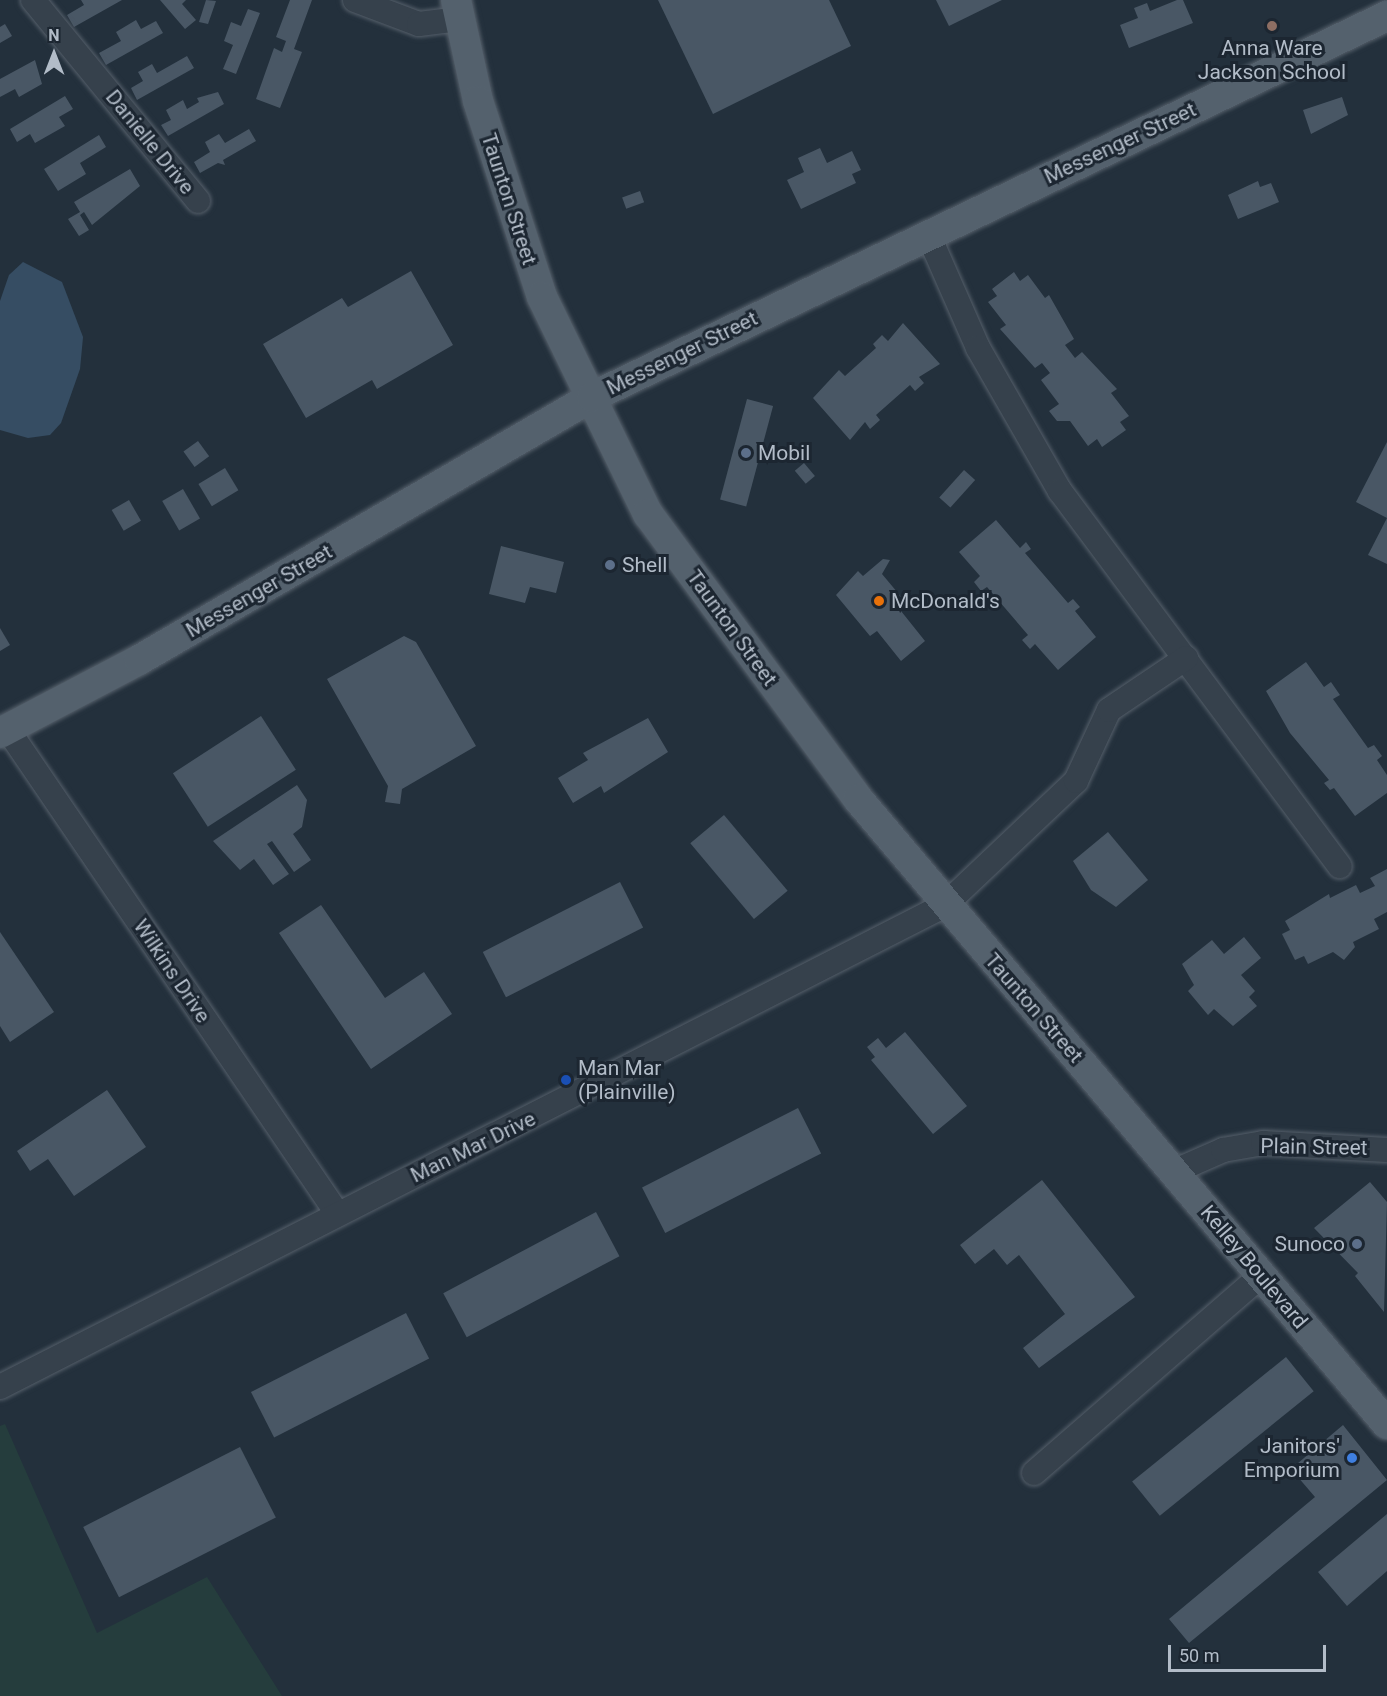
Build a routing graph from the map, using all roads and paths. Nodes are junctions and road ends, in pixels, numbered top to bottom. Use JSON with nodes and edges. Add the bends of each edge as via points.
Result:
{"nodes":[{"id":1,"x":33,"y":0,"type":"edge"},
{"id":2,"x":355,"y":0,"type":"edge"},
{"id":3,"x":458,"y":10,"type":"edge"},
{"id":4,"x":1387,"y":16,"type":"edge"},
{"id":5,"x":198,"y":201,"type":"dead end"},
{"id":6,"x":928,"y":234,"type":"junction"},
{"id":7,"x":592,"y":397,"type":"junction"},
{"id":8,"x":1186,"y":658,"type":"junction"},
{"id":9,"x":4,"y":732,"type":"edge"},
{"id":10,"x":1340,"y":866,"type":"dead end"},
{"id":11,"x":945,"y":904,"type":"junction"},
{"id":12,"x":1121,"y":1110,"type":"joint"},
{"id":13,"x":1387,"y":1150,"type":"edge"},
{"id":14,"x":1173,"y":1172,"type":"junction"},
{"id":15,"x":337,"y":1213,"type":"junction"},
{"id":16,"x":1261,"y":1276,"type":"junction"},
{"id":17,"x":0,"y":1387,"type":"edge"},
{"id":18,"x":1387,"y":1424,"type":"edge"},
{"id":19,"x":1034,"y":1473,"type":"dead end"}],
"edges":[{"from":1,"to":5,"type":"street","name":"Danielle Drive"},
{"from":2,"to":3,"type":"street","via":[[419,24]]},
{"from":3,"to":7,"type":"main road","name":"Taunton Street","via":[[517,228],[542,297]]},
{"from":4,"to":6,"type":"main road","name":"Messenger Street"},
{"from":6,"to":7,"type":"main road","name":"Messenger Street"},
{"from":6,"to":8,"type":"street","via":[[978,348],[1060,490]]},
{"from":7,"to":9,"type":"main road","name":"Messenger Street","via":[[139,660]]},
{"from":7,"to":11,"type":"main road","name":"Taunton Street","via":[[648,514],[858,798]]},
{"from":8,"to":10,"type":"street"},
{"from":8,"to":11,"type":"street","name":"Man Mar Drive","via":[[1109,710],[1076,781]]},
{"from":9,"to":15,"type":"street","name":"Wilkins Drive"},
{"from":11,"to":12,"type":"main road","name":"Taunton Street"},
{"from":11,"to":15,"type":"street","name":"Man Mar Drive","via":[[530,1120]]},
{"from":12,"to":14,"type":"main road","name":"Kelley Boulevard"},
{"from":13,"to":14,"type":"street","name":"Plain Street","via":[[1263,1143],[1223,1150]]},
{"from":14,"to":16,"type":"main road","name":"Kelley Boulevard"},
{"from":15,"to":17,"type":"street","name":"Man Mar Drive"},
{"from":16,"to":18,"type":"main road","name":"Kelley Boulevard"},
{"from":16,"to":19,"type":"street"}]}
